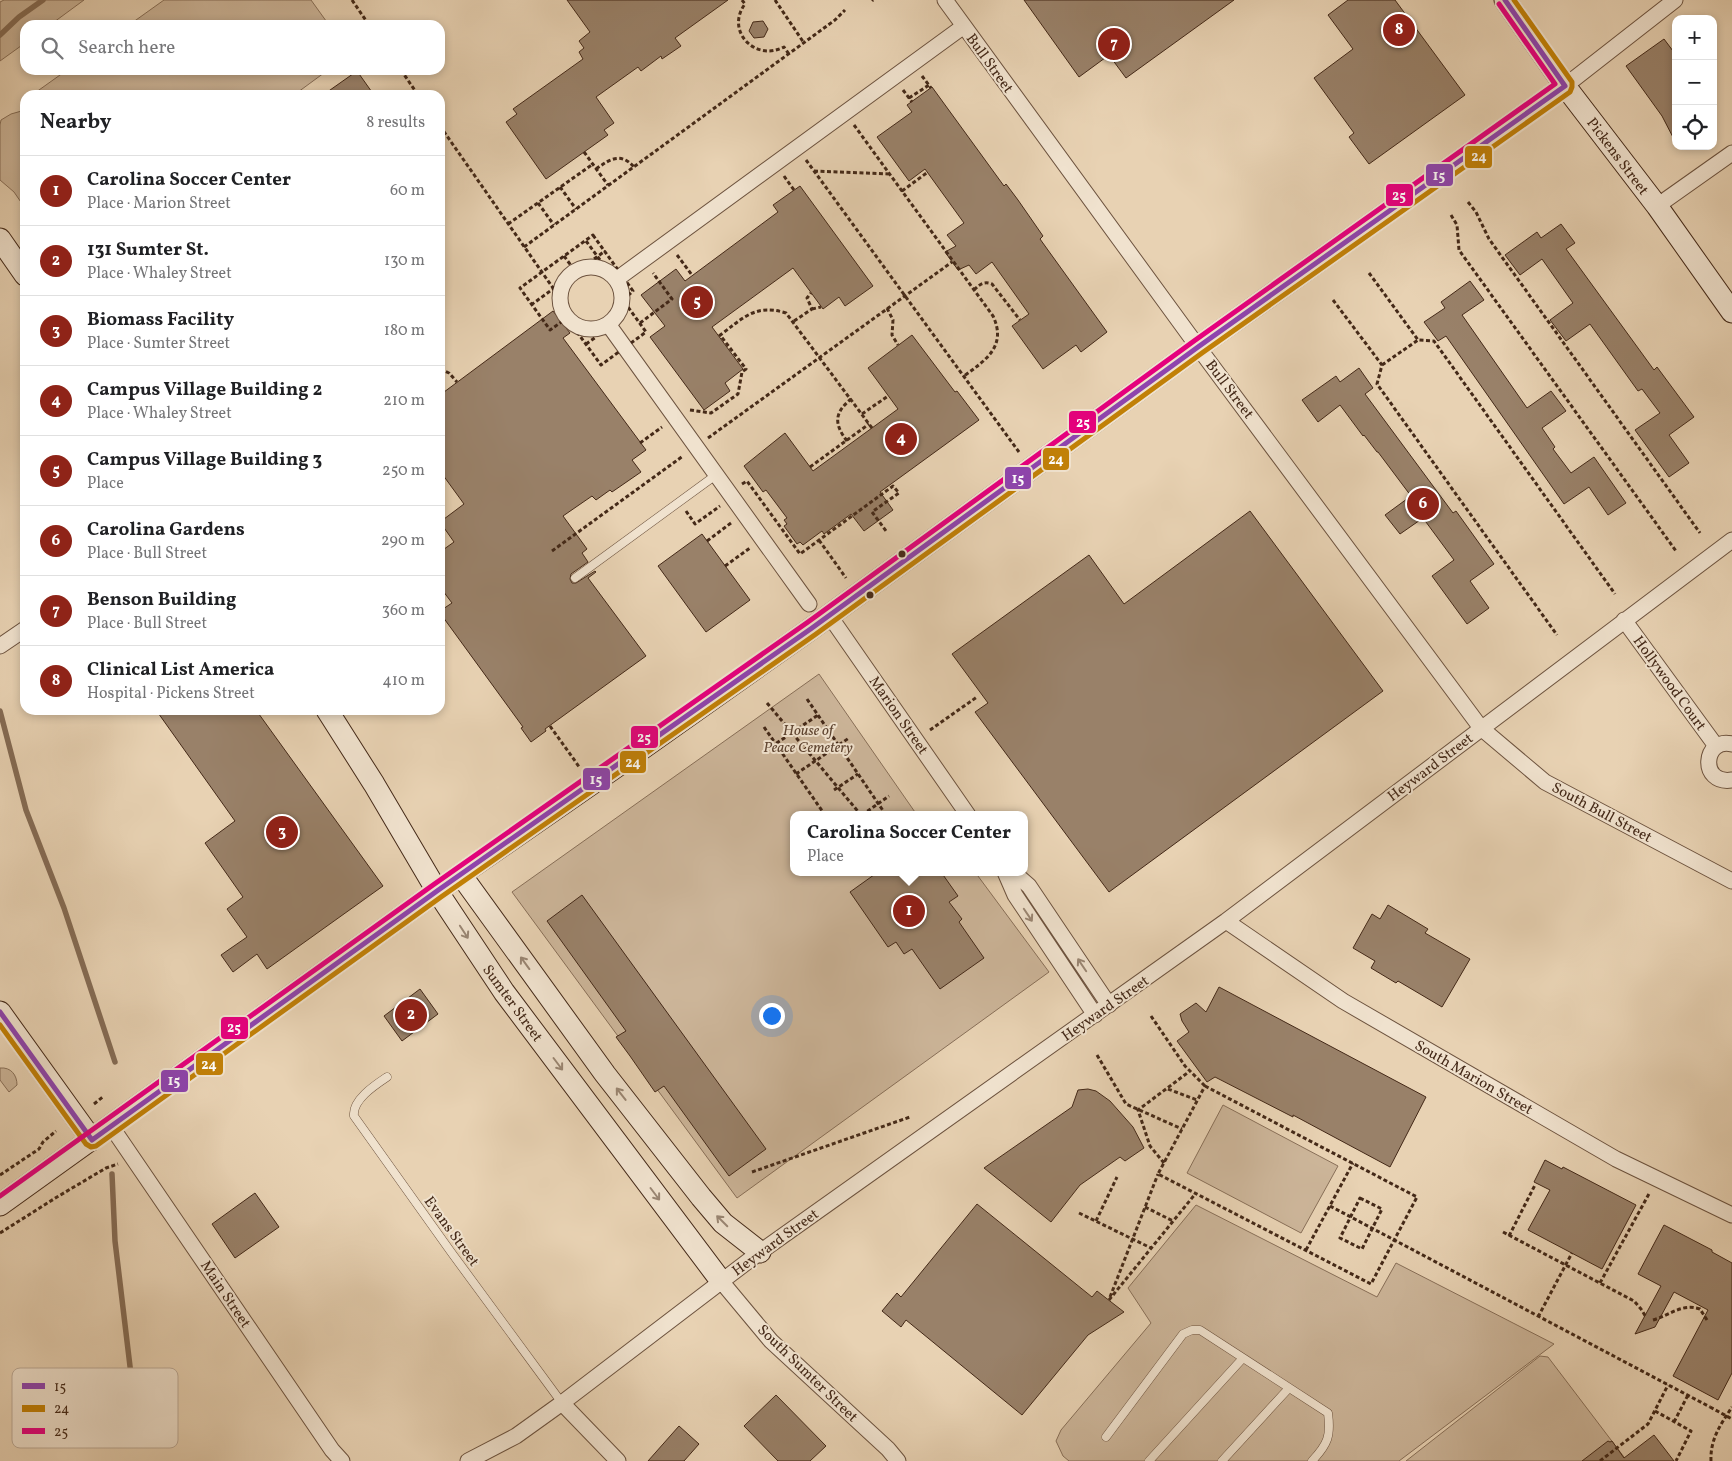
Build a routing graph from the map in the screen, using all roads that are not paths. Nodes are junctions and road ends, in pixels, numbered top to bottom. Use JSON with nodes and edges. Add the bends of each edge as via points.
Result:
{"nodes":[{"id":1,"x":945,"y":0,"type":"edge"},
{"id":2,"x":1505,"y":0,"type":"edge"},
{"id":3,"x":1675,"y":0,"type":"edge"},
{"id":4,"x":964,"y":26,"type":"junction"},
{"id":5,"x":1565,"y":86,"type":"junction"},
{"id":6,"x":1732,"y":153,"type":"edge"},
{"id":7,"x":1657,"y":206,"type":"junction"},
{"id":8,"x":0,"y":238,"type":"edge"},
{"id":9,"x":20,"y":268,"type":"edge"},
{"id":10,"x":616,"y":276,"type":"junction"},
{"id":11,"x":1732,"y":312,"type":"edge"},
{"id":12,"x":608,"y":324,"type":"junction"},
{"id":13,"x":1198,"y":347,"type":"junction"},
{"id":14,"x":716,"y":474,"type":"junction"},
{"id":15,"x":1732,"y":540,"type":"edge"},
{"id":16,"x":575,"y":578,"type":"dead end"},
{"id":17,"x":809,"y":604,"type":"dead end"},
{"id":18,"x":829,"y":615,"type":"junction"},
{"id":19,"x":1624,"y":620,"type":"junction"},
{"id":20,"x":20,"y":632,"type":"edge"},
{"id":21,"x":0,"y":646,"type":"edge"},
{"id":22,"x":330,"y":715,"type":"edge"},
{"id":23,"x":1481,"y":728,"type":"junction"},
{"id":24,"x":1732,"y":744,"type":"edge"},
{"id":25,"x":1716,"y":746,"type":"junction"},
{"id":26,"x":1732,"y":780,"type":"edge"},
{"id":27,"x":965,"y":811,"type":"edge"},
{"id":28,"x":460,"y":875,"type":"junction"},
{"id":29,"x":1007,"y":876,"type":"edge"},
{"id":30,"x":1018,"y":876,"type":"edge"},
{"id":31,"x":1732,"y":881,"type":"edge"},
{"id":32,"x":437,"y":891,"type":"junction"},
{"id":33,"x":1226,"y":921,"type":"junction"},
{"id":34,"x":1109,"y":1005,"type":"junction"},
{"id":35,"x":0,"y":1012,"type":"edge"},
{"id":36,"x":1095,"y":1015,"type":"junction"},
{"id":37,"x":387,"y":1077,"type":"dead end"},
{"id":38,"x":111,"y":1126,"type":"junction"},
{"id":39,"x":92,"y":1140,"type":"junction"},
{"id":40,"x":0,"y":1205,"type":"edge"},
{"id":41,"x":1730,"y":1209,"type":"edge"},
{"id":42,"x":760,"y":1252,"type":"junction"},
{"id":43,"x":721,"y":1281,"type":"junction"},
{"id":44,"x":1243,"y":1358,"type":"junction"},
{"id":45,"x":1289,"y":1388,"type":"junction"},
{"id":46,"x":562,"y":1403,"type":"junction"},
{"id":47,"x":1106,"y":1437,"type":"dead end"},
{"id":48,"x":342,"y":1461,"type":"edge"},
{"id":49,"x":468,"y":1461,"type":"edge"},
{"id":50,"x":618,"y":1461,"type":"edge"},
{"id":51,"x":898,"y":1461,"type":"edge"},
{"id":52,"x":1149,"y":1461,"type":"edge"},
{"id":53,"x":1222,"y":1461,"type":"edge"},
{"id":54,"x":1312,"y":1461,"type":"edge"}],
"edges":[{"from":1,"to":4,"type":"street","name":"Bull Street"},
{"from":2,"to":5,"type":"street","name":"Pickens Street"},
{"from":3,"to":5,"type":"street"},
{"from":4,"to":10,"type":"street","via":[[643,260]]},
{"from":4,"to":13,"type":"street","name":"Bull Street"},
{"from":5,"to":7,"type":"street","name":"Pickens Street"},
{"from":5,"to":13,"type":"street"},
{"from":6,"to":7,"type":"street"},
{"from":7,"to":11,"type":"street","name":"Pickens Street"},
{"from":8,"to":9,"type":"street"},
{"from":10,"to":12,"type":"street","via":[[623,300],[620,312]]},
{"from":10,"to":12,"type":"street","via":[[600,268],[589,267],[573,273],[556,293],[567,318],[578,327],[599,329]]},
{"from":12,"to":14,"type":"street"},
{"from":13,"to":18,"type":"street"},
{"from":13,"to":23,"type":"street","name":"Bull Street"},
{"from":14,"to":16,"type":"lane"},
{"from":14,"to":17,"type":"street"},
{"from":15,"to":19,"type":"street","name":"Heyward Street"},
{"from":18,"to":27,"type":"street","name":"Marion Street"},
{"from":18,"to":28,"type":"street"},
{"from":19,"to":23,"type":"street","name":"Heyward Street"},
{"from":19,"to":25,"type":"street","name":"Hollywood Court"},
{"from":20,"to":21,"type":"street"},
{"from":22,"to":32,"type":"street","name":"Sumter Street"},
{"from":23,"to":31,"type":"street","name":"South Bull Street","via":[[1545,782]]},
{"from":23,"to":33,"type":"street","name":"Heyward Street"},
{"from":24,"to":25,"type":"street","name":"Hollywood Court"},
{"from":25,"to":26,"type":"street","name":"Hollywood Court","via":[[1709,756],[1709,769],[1717,778]]},
{"from":28,"to":32,"type":"street"},
{"from":42,"to":28,"type":"street","one_way":true,"via":[[722,1223],[701,1197]]},
{"from":29,"to":36,"type":"street","one_way":true,"via":[[1014,895]]},
{"from":34,"to":30,"type":"street","one_way":true,"via":[[1029,886]]},
{"from":32,"to":38,"type":"street"},
{"from":32,"to":43,"type":"street","name":"Sumter Street","one_way":true,"via":[[504,992]]},
{"from":33,"to":34,"type":"street","name":"Heyward Street"},
{"from":33,"to":41,"type":"street","name":"South Marion Street","via":[[1343,1001],[1616,1159]]},
{"from":34,"to":36,"type":"street","name":"Heyward Street"},
{"from":35,"to":39,"type":"street"},
{"from":36,"to":42,"type":"street","name":"Heyward Street"},
{"from":37,"to":46,"type":"lane","name":"Evans Street","via":[[367,1090],[355,1107],[354,1116]]},
{"from":38,"to":39,"type":"street"},
{"from":38,"to":48,"type":"street","name":"Main Street"},
{"from":39,"to":40,"type":"street"},
{"from":42,"to":43,"type":"street","name":"Heyward Street"},
{"from":43,"to":46,"type":"street","name":"Heyward Street"},
{"from":43,"to":51,"type":"street","name":"South Sumter Street","via":[[771,1341]]},
{"from":44,"to":45,"type":"lane"},
{"from":44,"to":47,"type":"lane","via":[[1200,1330],[1184,1334]]},
{"from":44,"to":52,"type":"lane"},
{"from":45,"to":53,"type":"lane"},
{"from":45,"to":54,"type":"lane","via":[[1328,1413],[1330,1429],[1325,1447]]},
{"from":46,"to":49,"type":"street","name":"Heyward Street","via":[[516,1436]]},
{"from":46,"to":50,"type":"street"}]}
